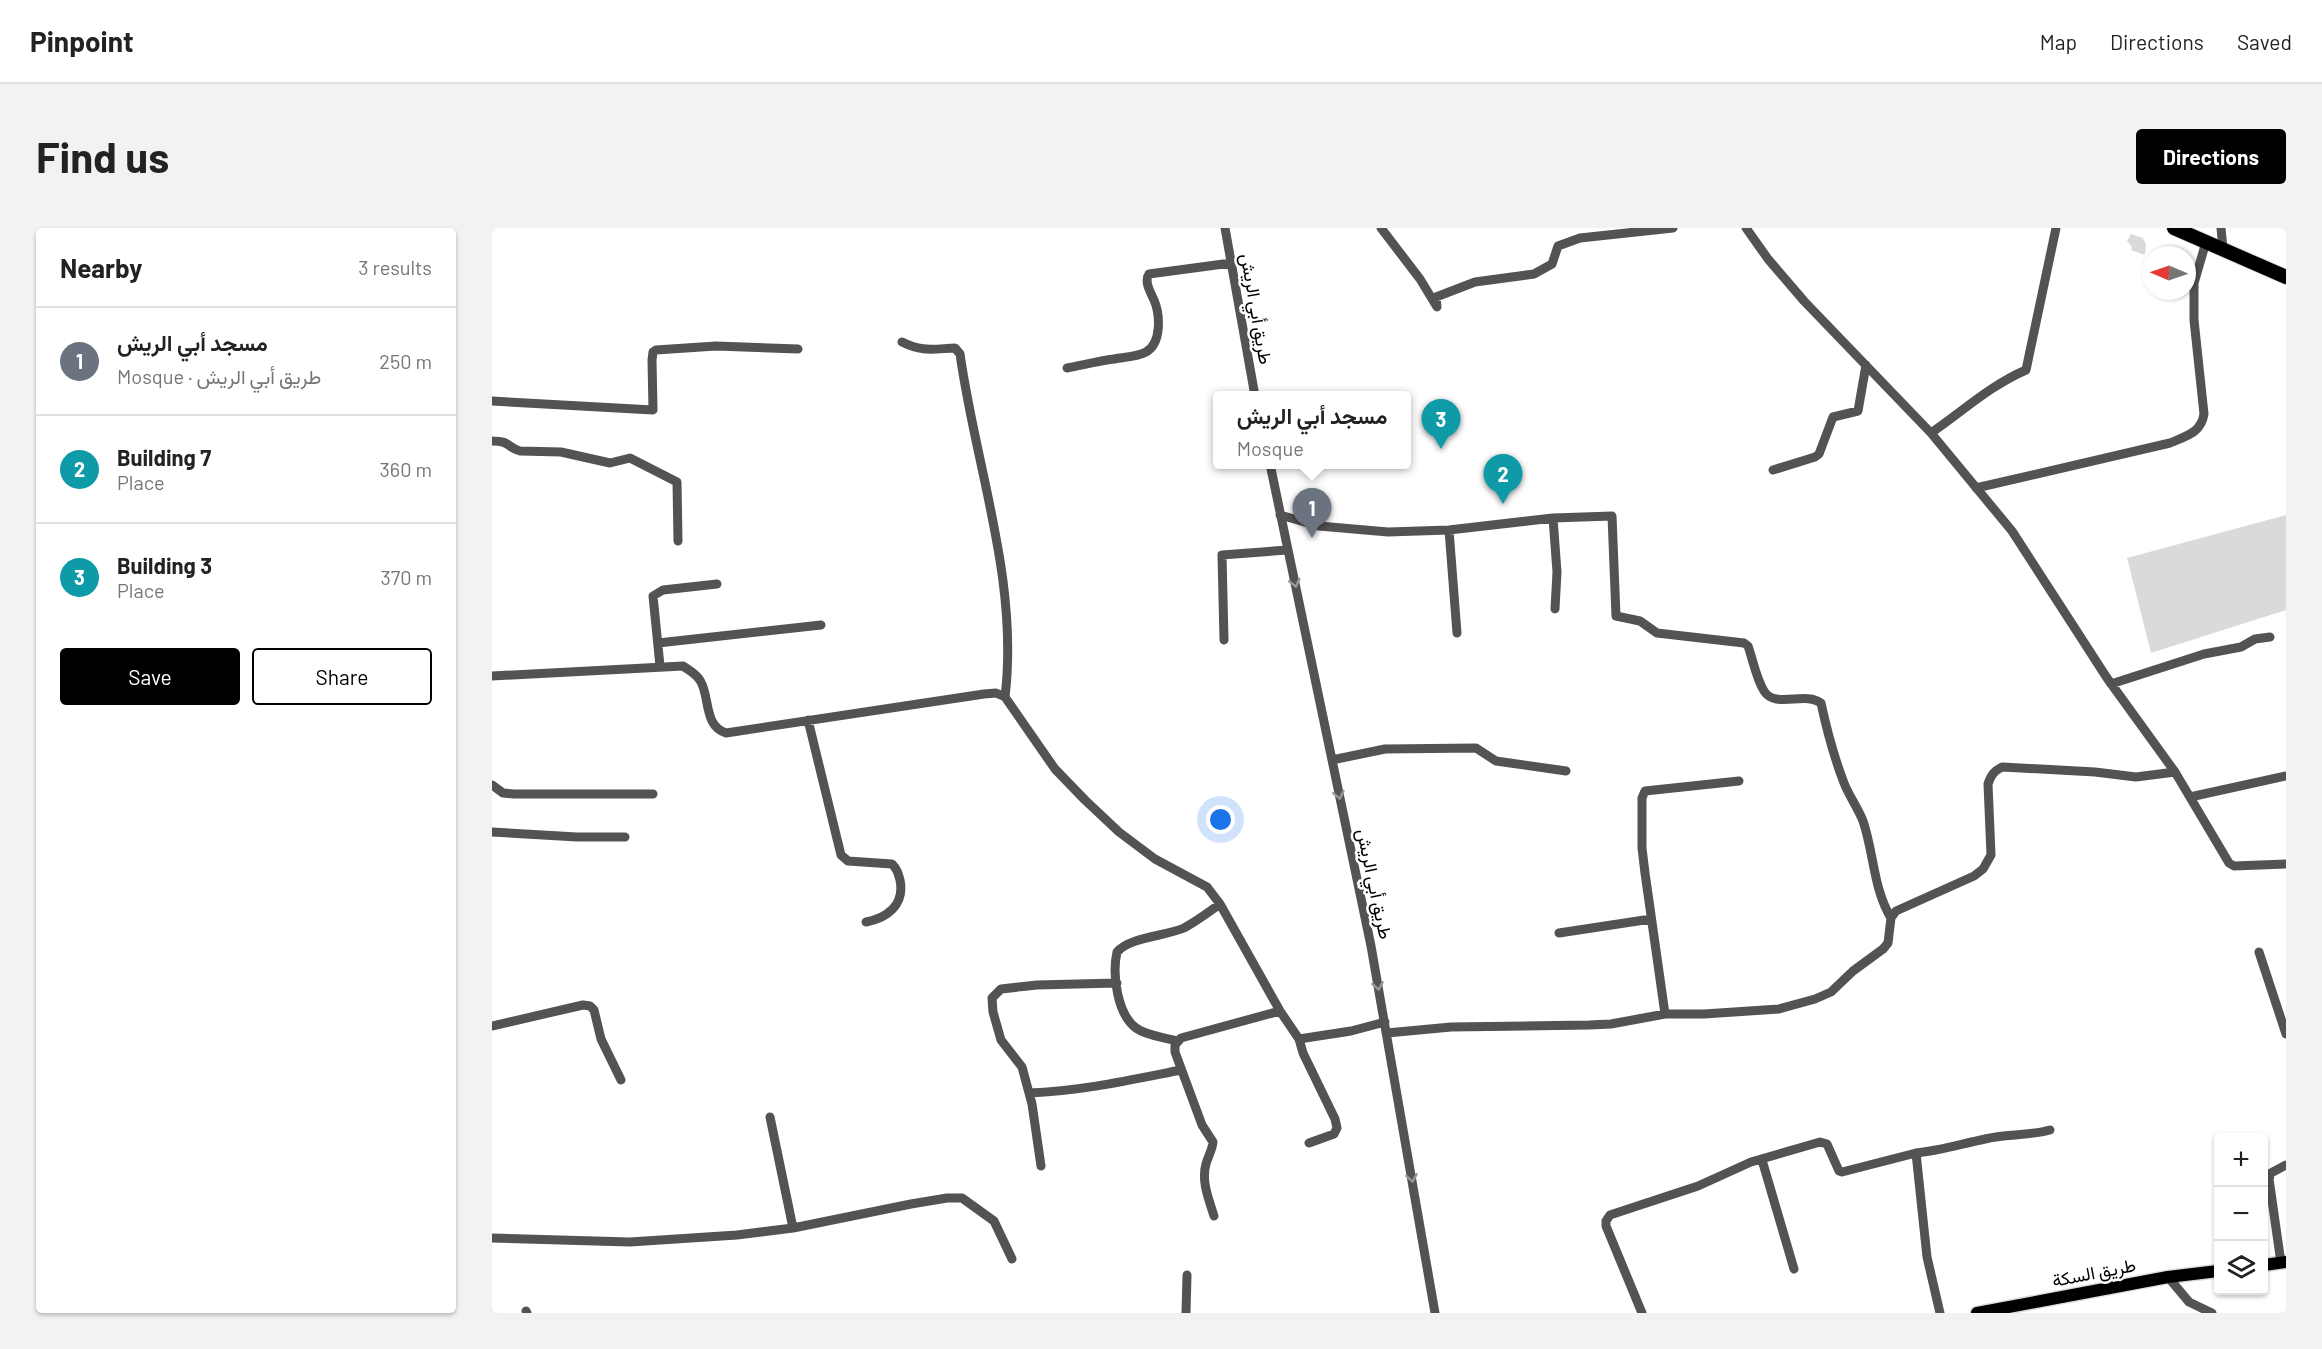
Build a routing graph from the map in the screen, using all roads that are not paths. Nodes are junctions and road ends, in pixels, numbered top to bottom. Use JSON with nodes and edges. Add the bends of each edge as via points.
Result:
{"nodes":[{"id":1,"x":1225,"y":228,"type":"edge"},
{"id":2,"x":1382,"y":228,"type":"edge"},
{"id":3,"x":1673,"y":228,"type":"edge"},
{"id":4,"x":1746,"y":228,"type":"edge"},
{"id":5,"x":2056,"y":228,"type":"edge"},
{"id":6,"x":2174,"y":228,"type":"edge"},
{"id":7,"x":2221,"y":228,"type":"edge"},
{"id":8,"x":2206,"y":242,"type":"junction"},
{"id":9,"x":2223,"y":249,"type":"junction"},
{"id":10,"x":1231,"y":263,"type":"junction"},
{"id":11,"x":2286,"y":278,"type":"edge"},
{"id":12,"x":902,"y":342,"type":"dead end"},
{"id":13,"x":798,"y":349,"type":"dead end"},
{"id":14,"x":1866,"y":365,"type":"junction"},
{"id":15,"x":1067,"y":368,"type":"dead end"},
{"id":16,"x":1254,"y":391,"type":"edge"},
{"id":17,"x":492,"y":401,"type":"edge"},
{"id":18,"x":1931,"y":433,"type":"junction"},
{"id":19,"x":492,"y":441,"type":"edge"},
{"id":20,"x":1271,"y":469,"type":"edge"},
{"id":21,"x":1773,"y":470,"type":"dead end"},
{"id":22,"x":1976,"y":488,"type":"junction"},
{"id":23,"x":1280,"y":515,"type":"junction"},
{"id":24,"x":1553,"y":518,"type":"junction"},
{"id":25,"x":1449,"y":530,"type":"junction"},
{"id":26,"x":678,"y":541,"type":"dead end"},
{"id":27,"x":1287,"y":550,"type":"junction"},
{"id":28,"x":717,"y":584,"type":"dead end"},
{"id":29,"x":1555,"y":609,"type":"dead end"},
{"id":30,"x":821,"y":625,"type":"dead end"},
{"id":31,"x":1457,"y":633,"type":"dead end"},
{"id":32,"x":2270,"y":637,"type":"dead end"},
{"id":33,"x":1224,"y":639,"type":"dead end"},
{"id":34,"x":658,"y":643,"type":"junction"},
{"id":35,"x":660,"y":666,"type":"junction"},
{"id":36,"x":492,"y":676,"type":"edge"},
{"id":37,"x":2112,"y":684,"type":"junction"},
{"id":38,"x":1005,"y":697,"type":"junction"},
{"id":39,"x":808,"y":720,"type":"junction"},
{"id":40,"x":1332,"y":760,"type":"junction"},
{"id":41,"x":1566,"y":771,"type":"dead end"},
{"id":42,"x":2175,"y":772,"type":"junction"},
{"id":43,"x":2286,"y":776,"type":"edge"},
{"id":44,"x":1739,"y":781,"type":"dead end"},
{"id":45,"x":492,"y":785,"type":"edge"},
{"id":46,"x":653,"y":794,"type":"dead end"},
{"id":47,"x":2190,"y":797,"type":"junction"},
{"id":48,"x":492,"y":832,"type":"edge"},
{"id":49,"x":625,"y":837,"type":"dead end"},
{"id":50,"x":2286,"y":864,"type":"edge"},
{"id":51,"x":1220,"y":904,"type":"junction"},
{"id":52,"x":1891,"y":918,"type":"junction"},
{"id":53,"x":1651,"y":919,"type":"junction"},
{"id":54,"x":866,"y":922,"type":"dead end"},
{"id":55,"x":1559,"y":933,"type":"dead end"},
{"id":56,"x":2259,"y":952,"type":"dead end"},
{"id":57,"x":1117,"y":983,"type":"junction"},
{"id":58,"x":1280,"y":1011,"type":"junction"},
{"id":59,"x":1665,"y":1014,"type":"junction"},
{"id":60,"x":1384,"y":1022,"type":"junction"},
{"id":61,"x":492,"y":1026,"type":"edge"},
{"id":62,"x":1387,"y":1033,"type":"junction"},
{"id":63,"x":2286,"y":1034,"type":"edge"},
{"id":64,"x":1299,"y":1039,"type":"junction"},
{"id":65,"x":1177,"y":1041,"type":"junction"},
{"id":66,"x":1181,"y":1070,"type":"junction"},
{"id":67,"x":621,"y":1080,"type":"dead end"},
{"id":68,"x":1029,"y":1093,"type":"junction"},
{"id":69,"x":770,"y":1117,"type":"dead end"},
{"id":70,"x":2050,"y":1130,"type":"dead end"},
{"id":71,"x":1309,"y":1143,"type":"dead end"},
{"id":72,"x":1916,"y":1153,"type":"junction"},
{"id":73,"x":1762,"y":1160,"type":"junction"},
{"id":74,"x":2286,"y":1165,"type":"edge"},
{"id":75,"x":1041,"y":1166,"type":"dead end"},
{"id":76,"x":1214,"y":1216,"type":"dead end"},
{"id":77,"x":793,"y":1228,"type":"junction"},
{"id":78,"x":492,"y":1238,"type":"edge"},
{"id":79,"x":1012,"y":1259,"type":"dead end"},
{"id":80,"x":2284,"y":1263,"type":"edge"},
{"id":81,"x":2268,"y":1265,"type":"edge"},
{"id":82,"x":1794,"y":1269,"type":"dead end"},
{"id":83,"x":2214,"y":1271,"type":"edge"},
{"id":84,"x":1187,"y":1275,"type":"dead end"},
{"id":85,"x":2168,"y":1277,"type":"junction"},
{"id":86,"x":2189,"y":1302,"type":"junction"},
{"id":87,"x":1186,"y":1313,"type":"edge"},
{"id":88,"x":1435,"y":1313,"type":"edge"},
{"id":89,"x":1642,"y":1313,"type":"edge"},
{"id":90,"x":1940,"y":1313,"type":"edge"},
{"id":91,"x":1977,"y":1313,"type":"edge"},
{"id":92,"x":2191,"y":1313,"type":"edge"},
{"id":93,"x":2212,"y":1313,"type":"edge"}],
"edges":[{"from":1,"to":10,"type":"street","name":"طريق أبي الريش"},
{"from":2,"to":3,"type":"street","via":[[1437,307],[1436,297],[1475,282],[1534,274],[1552,264],[1558,246],[1580,238]]},
{"from":4,"to":14,"type":"street","via":[[1804,301]]},
{"from":5,"to":18,"type":"street","via":[[2026,369],[1993,386]]},
{"from":6,"to":8,"type":"highway"},
{"from":7,"to":9,"type":"street"},
{"from":8,"to":9,"type":"highway"},
{"from":8,"to":22,"type":"street","via":[[2194,283],[2204,414],[2198,430],[2170,443]]},
{"from":9,"to":11,"type":"highway"},
{"from":10,"to":15,"type":"street","via":[[1149,274],[1158,320],[1152,347],[1135,355]]},
{"from":10,"to":16,"type":"street","name":"طريق أبي الريش"},
{"from":12,"to":38,"type":"street","via":[[923,351],[955,348],[960,354],[996,531],[1006,604]]},
{"from":13,"to":17,"type":"street","via":[[716,346],[656,350],[652,360],[653,410]]},
{"from":14,"to":18,"type":"street"},
{"from":14,"to":21,"type":"street","via":[[1858,411],[1833,417],[1820,454]]},
{"from":18,"to":22,"type":"street"},
{"from":19,"to":26,"type":"street","via":[[506,442],[520,451],[561,452],[610,463],[630,458],[677,482]]},
{"from":20,"to":23,"type":"street","name":"طريق أبي الريش"},
{"from":22,"to":37,"type":"street","via":[[2012,531]]},
{"from":23,"to":25,"type":"street","via":[[1343,530]]},
{"from":23,"to":27,"type":"street","name":"طريق أبي الريش"},
{"from":24,"to":25,"type":"street"},
{"from":24,"to":29,"type":"street"},
{"from":24,"to":52,"type":"street","via":[[1612,516],[1616,616],[1640,621],[1657,633],[1744,644],[1768,697],[1809,698],[1821,703],[1834,756],[1862,819],[1877,884]]},
{"from":25,"to":31,"type":"street"},
{"from":27,"to":33,"type":"street","via":[[1222,555]]},
{"from":27,"to":40,"type":"street","name":"طريق أبي الريش","one_way":true},
{"from":28,"to":34,"type":"street","via":[[663,590],[652,596]]},
{"from":30,"to":34,"type":"street"},
{"from":32,"to":37,"type":"street"},
{"from":34,"to":35,"type":"street"},
{"from":35,"to":36,"type":"street"},
{"from":35,"to":39,"type":"street","via":[[683,666],[696,674],[719,731],[735,733]]},
{"from":37,"to":42,"type":"street"},
{"from":38,"to":39,"type":"street","via":[[984,694]]},
{"from":38,"to":51,"type":"street","via":[[1054,769],[1085,800],[1155,859],[1207,887]]},
{"from":39,"to":54,"type":"street","via":[[841,855],[848,861],[892,864],[897,870],[899,902],[880,919]]},
{"from":40,"to":41,"type":"street","via":[[1385,749],[1476,748],[1496,761]]},
{"from":40,"to":60,"type":"street","name":"طريق أبي الريش","one_way":true},
{"from":42,"to":47,"type":"street"},
{"from":42,"to":52,"type":"street","via":[[2136,777],[2044,769],[1996,770],[1988,784],[1992,847],[1983,869],[1896,911]]},
{"from":43,"to":47,"type":"street"},
{"from":44,"to":53,"type":"street","via":[[1645,791],[1642,848]]},
{"from":45,"to":46,"type":"street","via":[[514,794]]},
{"from":47,"to":50,"type":"street","via":[[2229,863]]},
{"from":48,"to":49,"type":"street"},
{"from":51,"to":57,"type":"street","via":[[1184,928],[1121,948],[1115,960]]},
{"from":51,"to":58,"type":"street"},
{"from":52,"to":59,"type":"street","via":[[1888,943],[1883,949],[1831,992],[1815,999],[1758,1012]]},
{"from":53,"to":55,"type":"street"},
{"from":53,"to":59,"type":"street"},
{"from":56,"to":63,"type":"street"},
{"from":57,"to":65,"type":"street","via":[[1123,1010],[1135,1027]]},
{"from":57,"to":68,"type":"street","via":[[1037,985],[996,992],[992,1004],[997,1030],[1022,1067]]},
{"from":58,"to":64,"type":"street"},
{"from":58,"to":65,"type":"street"},
{"from":59,"to":62,"type":"street","via":[[1611,1024]]},
{"from":60,"to":62,"type":"street","name":"طريق أبي الريش"},
{"from":60,"to":64,"type":"street"},
{"from":61,"to":67,"type":"street","via":[[590,1006]]},
{"from":62,"to":88,"type":"street","name":"طريق أبي الريش","one_way":true},
{"from":64,"to":71,"type":"street","via":[[1337,1128],[1334,1134]]},
{"from":65,"to":66,"type":"street","via":[[1175,1052]]},
{"from":66,"to":68,"type":"street","via":[[1071,1090]]},
{"from":66,"to":76,"type":"street","via":[[1202,1125],[1213,1142],[1204,1177]]},
{"from":68,"to":75,"type":"street"},
{"from":69,"to":77,"type":"street"},
{"from":70,"to":72,"type":"street"},
{"from":72,"to":73,"type":"street","via":[[1842,1172],[1824,1142]]},
{"from":72,"to":90,"type":"street","via":[[1927,1257]]},
{"from":73,"to":82,"type":"street"},
{"from":73,"to":89,"type":"street","via":[[1618,1212],[1606,1221]]},
{"from":74,"to":80,"type":"street","via":[[2271,1173],[2269,1179]]},
{"from":77,"to":78,"type":"street","via":[[630,1242]]},
{"from":77,"to":79,"type":"street","via":[[911,1204],[962,1198],[994,1221]]},
{"from":80,"to":81,"type":"main road"},
{"from":83,"to":85,"type":"main road","name":"طريق السكة"},
{"from":84,"to":87,"type":"street"},
{"from":85,"to":86,"type":"street"},
{"from":85,"to":91,"type":"main road","name":"طريق السكة"},
{"from":86,"to":92,"type":"street"},
{"from":86,"to":93,"type":"street"}]}
